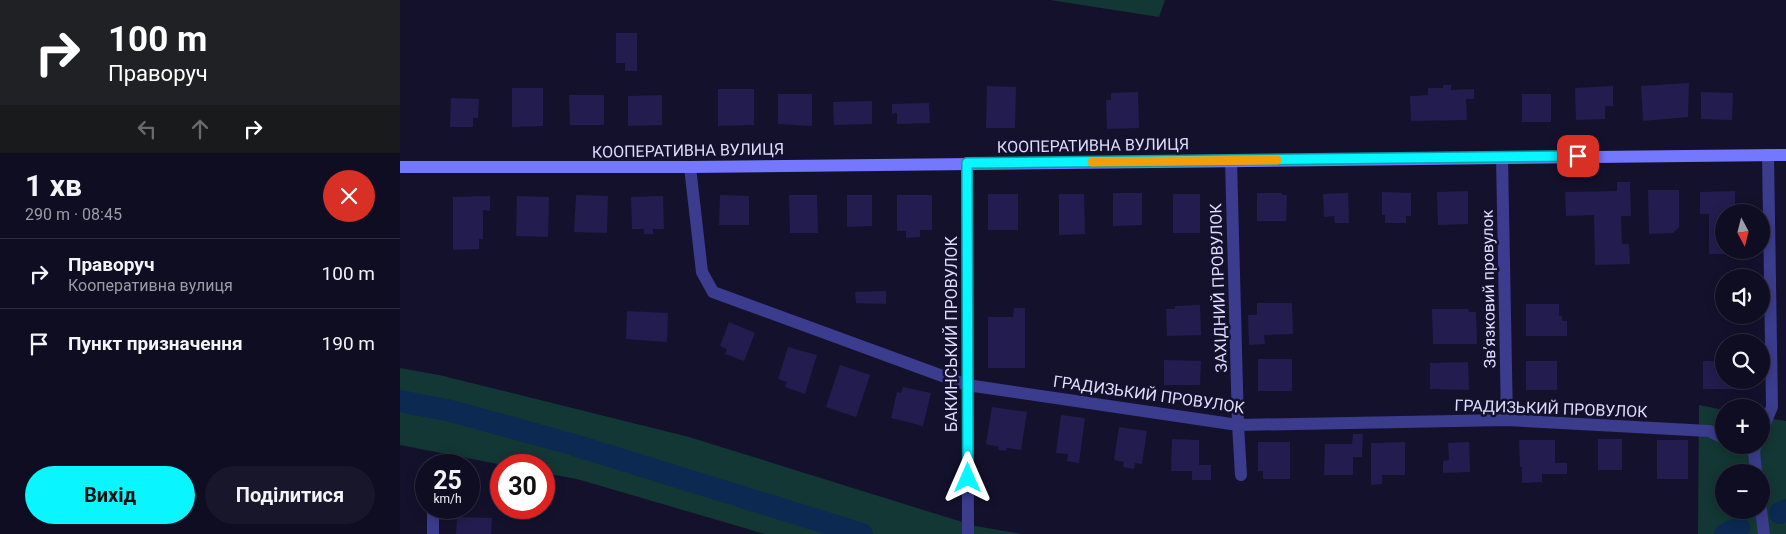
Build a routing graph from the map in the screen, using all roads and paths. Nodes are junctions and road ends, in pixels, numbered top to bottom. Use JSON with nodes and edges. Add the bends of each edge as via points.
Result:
{"nodes":[{"id":1,"x":1768,"y":155,"type":"junction"},
{"id":2,"x":1786,"y":155,"type":"edge"},
{"id":3,"x":1502,"y":157,"type":"junction"},
{"id":4,"x":1231,"y":160,"type":"junction"},
{"id":5,"x":967,"y":163,"type":"junction"},
{"id":6,"x":400,"y":167,"type":"edge"},
{"id":7,"x":690,"y":167,"type":"junction"},
{"id":8,"x":967,"y":384,"type":"junction"},
{"id":9,"x":1770,"y":411,"type":"edge"},
{"id":10,"x":1507,"y":420,"type":"junction"},
{"id":11,"x":1238,"y":424,"type":"junction"},
{"id":12,"x":1715,"y":434,"type":"edge"},
{"id":13,"x":1241,"y":475,"type":"dead end"},
{"id":14,"x":433,"y":519,"type":"edge"},
{"id":15,"x":1762,"y":519,"type":"edge"},
{"id":16,"x":433,"y":534,"type":"edge"},
{"id":17,"x":968,"y":534,"type":"edge"},
{"id":18,"x":1764,"y":534,"type":"edge"}],
"edges":[{"from":1,"to":2,"type":"street","name":"КООПЕРАТИВНА ВУЛИЦЯ"},
{"from":1,"to":3,"type":"street","name":"КООПЕРАТИВНА ВУЛИЦЯ"},
{"from":1,"to":9,"type":"street"},
{"from":3,"to":4,"type":"street","name":"КООПЕРАТИВНА ВУЛИЦЯ"},
{"from":3,"to":10,"type":"street","name":"Звʼязковий провулок"},
{"from":4,"to":5,"type":"street","name":"КООПЕРАТИВНА ВУЛИЦЯ"},
{"from":4,"to":11,"type":"street","name":"ЗАХІДНИЙ ПРОВУЛОК"},
{"from":5,"to":7,"type":"street","name":"КООПЕРАТИВНА ВУЛИЦЯ"},
{"from":5,"to":8,"type":"street","name":"БАКИНСЬКИЙ ПРОВУЛОК"},
{"from":6,"to":7,"type":"street","name":"КООПЕРАТИВНА ВУЛИЦЯ"},
{"from":7,"to":8,"type":"street","name":"ГРАДИЗЬКИЙ ПРОВУЛОК","via":[[702,272],[713,292]]},
{"from":8,"to":11,"type":"street","name":"ГРАДИЗЬКИЙ ПРОВУЛОК"},
{"from":8,"to":17,"type":"street","name":"БАКИНСЬКИЙ ПРОВУЛОК"},
{"from":10,"to":11,"type":"street","name":"ГРАДИЗЬКИЙ ПРОВУЛОК"},
{"from":10,"to":12,"type":"street","name":"ГРАДИЗЬКИЙ ПРОВУЛОК"},
{"from":11,"to":13,"type":"street","name":"ЗАХІДНИЙ ПРОВУЛОК"},
{"from":14,"to":16,"type":"street"},
{"from":15,"to":18,"type":"street"}]}
